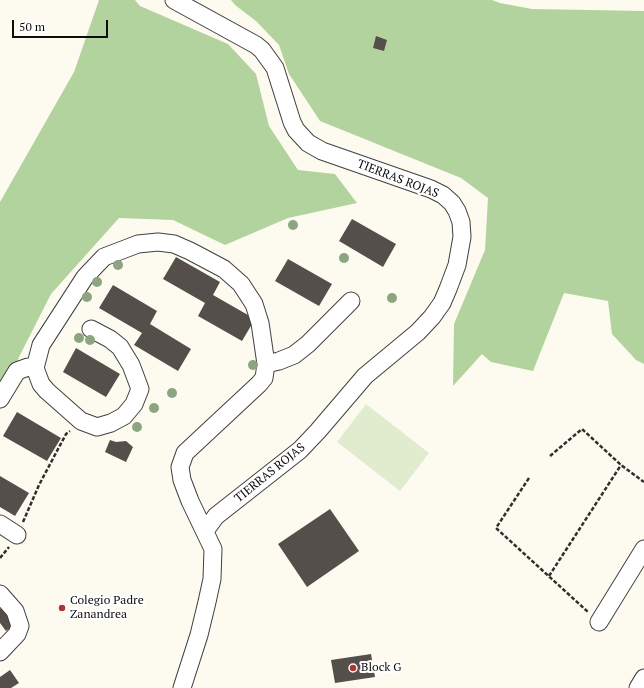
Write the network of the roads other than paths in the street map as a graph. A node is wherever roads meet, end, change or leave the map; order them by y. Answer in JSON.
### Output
{"nodes":[{"id":1,"x":175,"y":1,"type":"edge"},
{"id":2,"x":350,"y":301,"type":"dead end"},
{"id":3,"x":91,"y":329,"type":"dead end"},
{"id":4,"x":266,"y":364,"type":"junction"},
{"id":5,"x":35,"y":368,"type":"junction"},
{"id":6,"x":0,"y":399,"type":"edge"},
{"id":7,"x":0,"y":524,"type":"edge"},
{"id":8,"x":205,"y":531,"type":"junction"},
{"id":9,"x":17,"y":535,"type":"road end"},
{"id":10,"x":644,"y":549,"type":"edge"},
{"id":11,"x":0,"y":594,"type":"edge"},
{"id":12,"x":599,"y":622,"type":"road end"},
{"id":13,"x":0,"y":652,"type":"edge"},
{"id":14,"x":644,"y":678,"type":"edge"},
{"id":15,"x":182,"y":688,"type":"edge"},
{"id":16,"x":638,"y":688,"type":"edge"}],
"edges":[{"from":1,"to":8,"type":"street","name":"TIERRAS ROJAS"},
{"from":2,"to":4,"type":"street"},
{"from":3,"to":5,"type":"street"},
{"from":4,"to":5,"type":"street"},
{"from":4,"to":8,"type":"street"},
{"from":5,"to":6,"type":"street"},
{"from":7,"to":9,"type":"street"},
{"from":8,"to":15,"type":"street"},
{"from":10,"to":12,"type":"street"},
{"from":11,"to":13,"type":"street"},
{"from":14,"to":16,"type":"street"}]}
